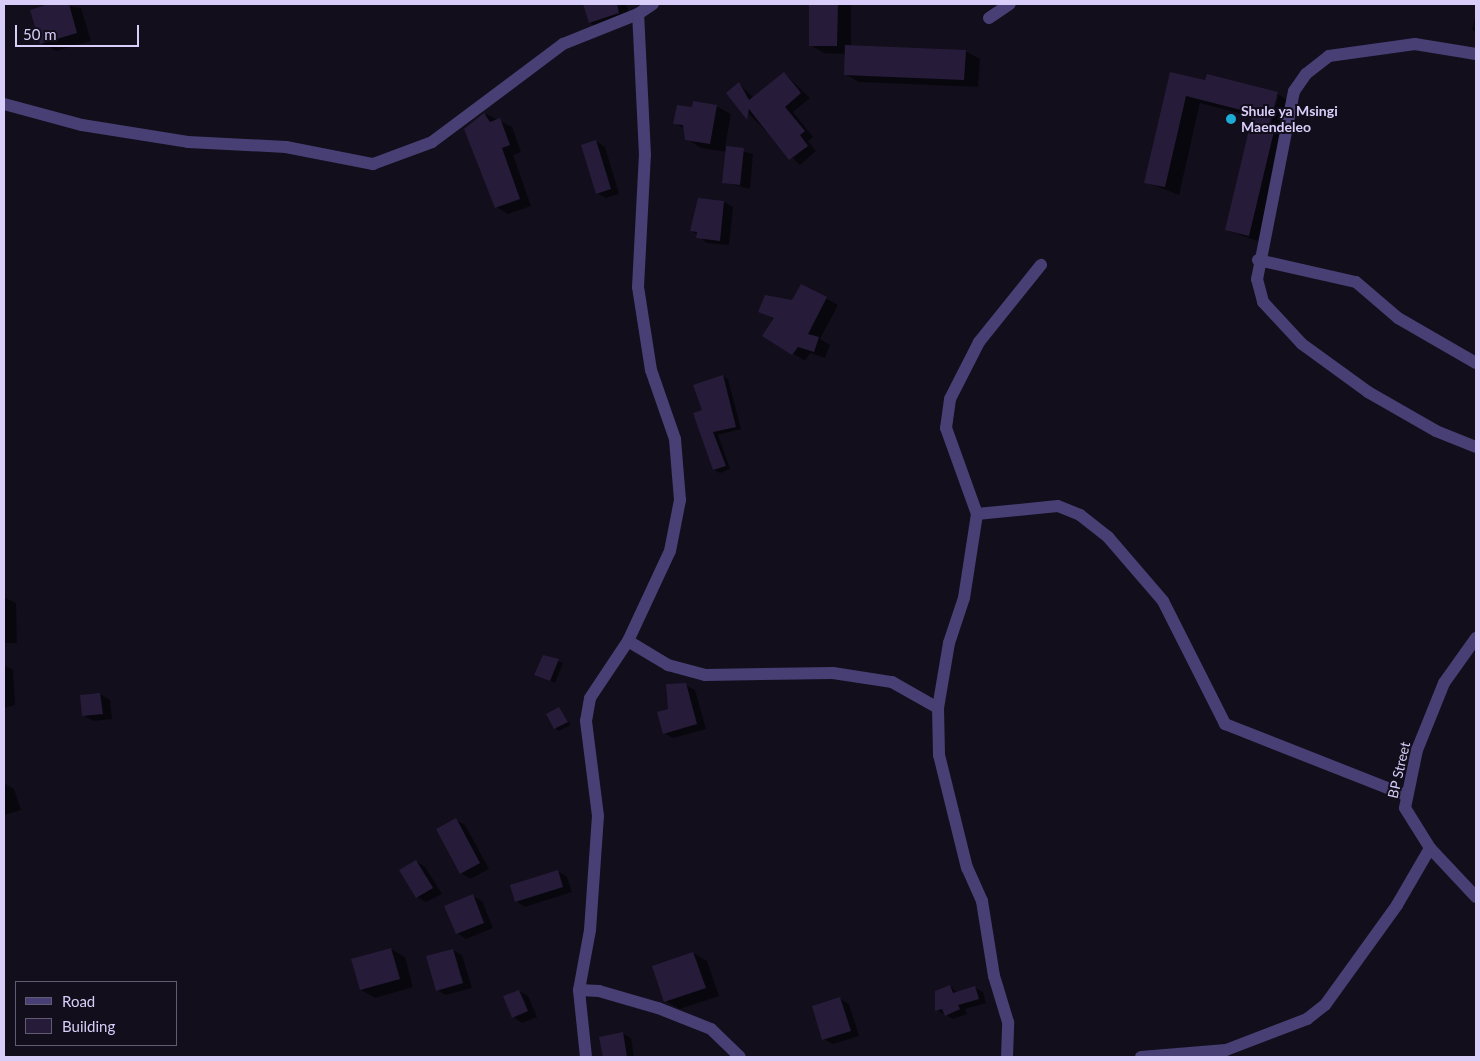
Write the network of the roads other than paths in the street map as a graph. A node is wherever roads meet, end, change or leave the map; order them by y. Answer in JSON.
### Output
{"nodes":[{"id":1,"x":653,"y":4,"type":"edge"},
{"id":2,"x":1010,"y":4,"type":"edge"},
{"id":3,"x":638,"y":14,"type":"junction"},
{"id":4,"x":989,"y":18,"type":"dead end"},
{"id":5,"x":1476,"y":54,"type":"edge"},
{"id":6,"x":4,"y":104,"type":"edge"},
{"id":7,"x":1258,"y":260,"type":"junction"},
{"id":8,"x":1041,"y":265,"type":"dead end"},
{"id":9,"x":1476,"y":363,"type":"edge"},
{"id":10,"x":1476,"y":447,"type":"edge"},
{"id":11,"x":977,"y":514,"type":"junction"},
{"id":12,"x":1476,"y":638,"type":"edge"},
{"id":13,"x":628,"y":641,"type":"junction"},
{"id":14,"x":938,"y":708,"type":"junction"},
{"id":15,"x":1405,"y":795,"type":"junction"},
{"id":16,"x":1430,"y":848,"type":"junction"},
{"id":17,"x":1476,"y":897,"type":"edge"},
{"id":18,"x":579,"y":990,"type":"junction"},
{"id":19,"x":1224,"y":1054,"type":"edge"},
{"id":20,"x":586,"y":1057,"type":"edge"},
{"id":21,"x":740,"y":1057,"type":"edge"},
{"id":22,"x":1007,"y":1057,"type":"edge"},
{"id":23,"x":1141,"y":1057,"type":"edge"}],
"edges":[{"from":1,"to":3,"type":"street"},
{"from":2,"to":4,"type":"street"},
{"from":3,"to":6,"type":"street"},
{"from":3,"to":13,"type":"street"},
{"from":5,"to":7,"type":"street"},
{"from":7,"to":9,"type":"street"},
{"from":7,"to":10,"type":"street"},
{"from":8,"to":11,"type":"street"},
{"from":11,"to":14,"type":"street"},
{"from":11,"to":15,"type":"street"},
{"from":12,"to":15,"type":"street","name":"BP Street"},
{"from":13,"to":14,"type":"street"},
{"from":13,"to":18,"type":"street"},
{"from":14,"to":22,"type":"street"},
{"from":15,"to":16,"type":"street","name":"BP Street"},
{"from":16,"to":17,"type":"street","name":"BP Street"},
{"from":16,"to":19,"type":"street"},
{"from":18,"to":20,"type":"street"},
{"from":18,"to":21,"type":"street"},
{"from":19,"to":23,"type":"street"}]}
